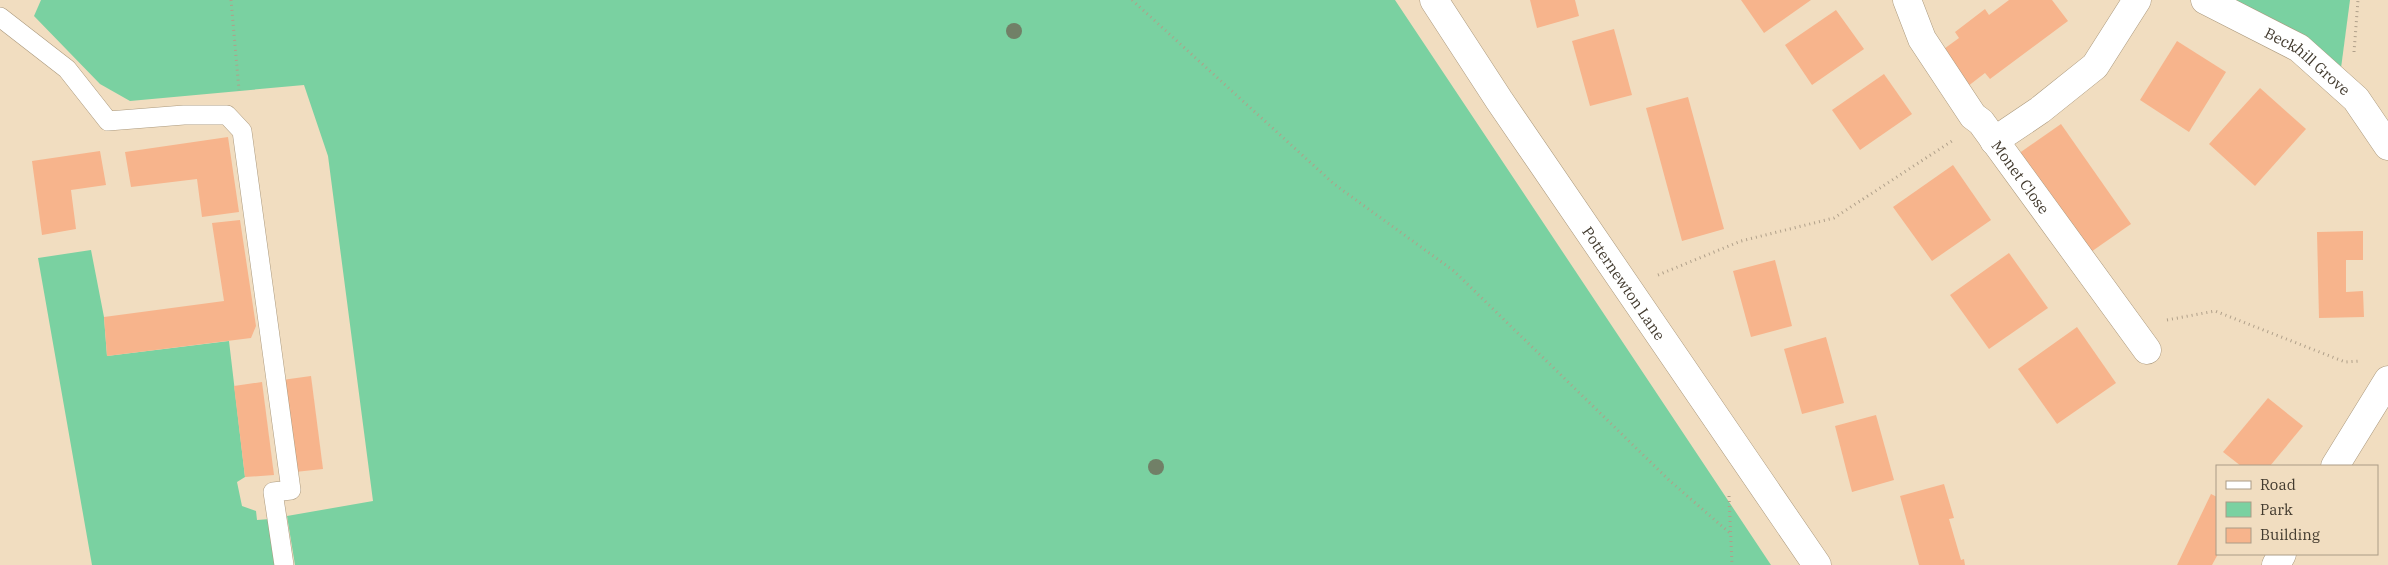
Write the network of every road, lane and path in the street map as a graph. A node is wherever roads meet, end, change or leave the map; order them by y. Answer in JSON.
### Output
{"nodes":[{"id":1,"x":232,"y":0,"type":"edge"},
{"id":2,"x":1132,"y":0,"type":"edge"},
{"id":3,"x":1434,"y":0,"type":"edge"},
{"id":4,"x":1907,"y":0,"type":"edge"},
{"id":5,"x":1912,"y":0,"type":"edge"},
{"id":6,"x":1926,"y":0,"type":"edge"},
{"id":7,"x":2137,"y":0,"type":"edge"},
{"id":8,"x":2205,"y":0,"type":"edge"},
{"id":9,"x":2358,"y":0,"type":"edge"},
{"id":10,"x":0,"y":17,"type":"edge"},
{"id":11,"x":2356,"y":99,"type":"junction"},
{"id":12,"x":242,"y":131,"type":"junction"},
{"id":13,"x":1988,"y":131,"type":"junction"},
{"id":14,"x":2388,"y":146,"type":"edge"},
{"id":15,"x":1627,"y":287,"type":"junction"},
{"id":16,"x":2130,"y":328,"type":"junction"},
{"id":17,"x":2147,"y":350,"type":"dead end"},
{"id":18,"x":2362,"y":361,"type":"dead end"},
{"id":19,"x":2388,"y":380,"type":"edge"},
{"id":20,"x":2336,"y":465,"type":"edge"},
{"id":21,"x":1730,"y":534,"type":"dead end"},
{"id":22,"x":284,"y":565,"type":"edge"},
{"id":23,"x":1817,"y":565,"type":"edge"}],
"edges":[{"from":1,"to":12,"type":"path"},
{"from":2,"to":21,"type":"path"},
{"from":3,"to":15,"type":"street","name":"Potternewton Lane"},
{"from":4,"to":13,"type":"street","name":"Monet Close"},
{"from":5,"to":6,"type":"street"},
{"from":7,"to":13,"type":"street"},
{"from":8,"to":11,"type":"street","name":"Beckhill Grove"},
{"from":9,"to":11,"type":"path"},
{"from":10,"to":12,"type":"lane"},
{"from":11,"to":14,"type":"street","name":"Beckhill Grove"},
{"from":12,"to":22,"type":"lane"},
{"from":13,"to":15,"type":"path"},
{"from":13,"to":16,"type":"street","name":"Monet Close"},
{"from":15,"to":23,"type":"street","name":"Potternewton Lane"},
{"from":16,"to":17,"type":"street","name":"Monet Close"},
{"from":16,"to":18,"type":"path"},
{"from":19,"to":20,"type":"street"}]}
